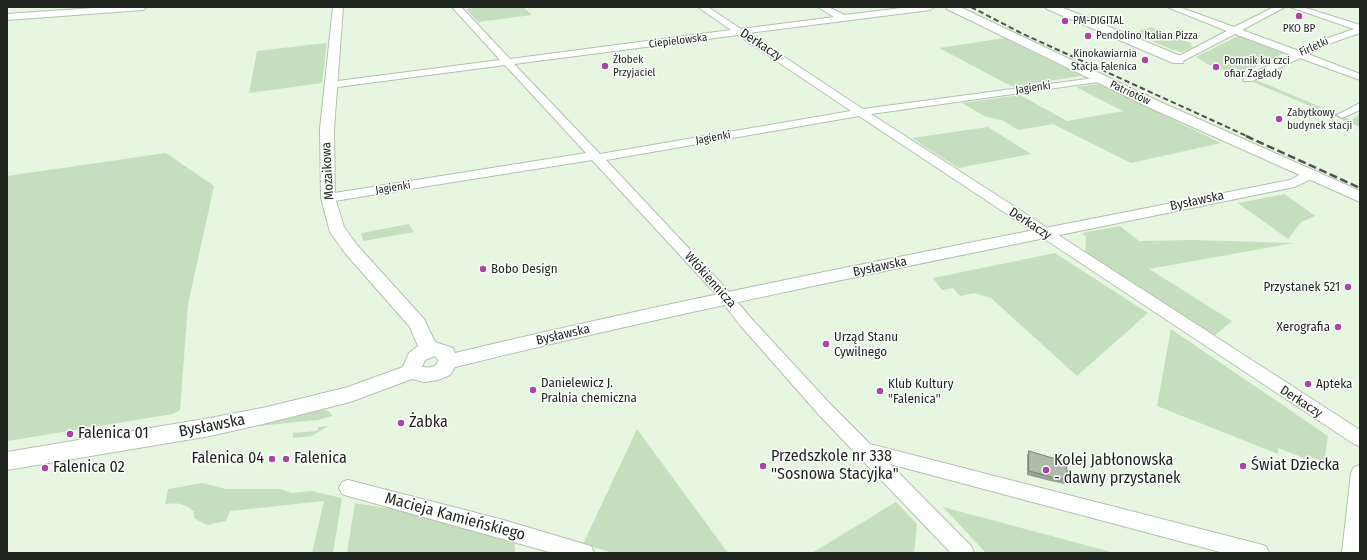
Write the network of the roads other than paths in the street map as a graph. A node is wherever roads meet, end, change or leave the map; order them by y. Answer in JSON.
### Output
{"nodes":[{"id":1,"x":143,"y":7,"type":"edge"},
{"id":2,"x":338,"y":7,"type":"edge"},
{"id":3,"x":456,"y":7,"type":"edge"},
{"id":4,"x":702,"y":7,"type":"edge"},
{"id":5,"x":822,"y":7,"type":"edge"},
{"id":6,"x":930,"y":7,"type":"edge"},
{"id":7,"x":951,"y":7,"type":"edge"},
{"id":8,"x":1051,"y":7,"type":"edge"},
{"id":9,"x":1171,"y":7,"type":"edge"},
{"id":10,"x":1281,"y":7,"type":"edge"},
{"id":11,"x":1294,"y":7,"type":"edge"},
{"id":12,"x":7,"y":18,"type":"edge"},
{"id":13,"x":843,"y":18,"type":"junction"},
{"id":14,"x":1360,"y":29,"type":"edge"},
{"id":15,"x":741,"y":32,"type":"junction"},
{"id":16,"x":1236,"y":32,"type":"junction"},
{"id":17,"x":1298,"y":55,"type":"junction"},
{"id":18,"x":1178,"y":60,"type":"joint"},
{"id":19,"x":507,"y":61,"type":"junction"},
{"id":20,"x":1360,"y":77,"type":"edge"},
{"id":21,"x":1098,"y":79,"type":"junction"},
{"id":22,"x":1248,"y":79,"type":"dead end"},
{"id":23,"x":330,"y":85,"type":"junction"},
{"id":24,"x":1360,"y":106,"type":"edge"},
{"id":25,"x":861,"y":112,"type":"junction"},
{"id":26,"x":1342,"y":115,"type":"dead end"},
{"id":27,"x":598,"y":158,"type":"junction"},
{"id":28,"x":1309,"y":176,"type":"junction"},
{"id":29,"x":1360,"y":197,"type":"edge"},
{"id":30,"x":328,"y":198,"type":"junction"},
{"id":31,"x":1360,"y":209,"type":"edge"},
{"id":32,"x":1045,"y":233,"type":"junction"},
{"id":33,"x":729,"y":300,"type":"junction"},
{"id":34,"x":429,"y":350,"type":"junction"},
{"id":35,"x":448,"y":362,"type":"junction"},
{"id":36,"x":413,"y":371,"type":"junction"},
{"id":37,"x":1360,"y":439,"type":"edge"},
{"id":38,"x":863,"y":450,"type":"junction"},
{"id":39,"x":7,"y":461,"type":"edge"},
{"id":40,"x":1360,"y":473,"type":"edge"},
{"id":41,"x":348,"y":488,"type":"dead end"},
{"id":42,"x":584,"y":553,"type":"edge"},
{"id":43,"x":964,"y":553,"type":"edge"},
{"id":44,"x":1259,"y":553,"type":"edge"},
{"id":45,"x":1352,"y":553,"type":"edge"}],
"edges":[{"from":1,"to":12,"type":"street"},
{"from":2,"to":23,"type":"street","name":"Mozaikowa"},
{"from":3,"to":19,"type":"street","name":"Włókiennicza"},
{"from":4,"to":15,"type":"street","name":"Derkaczy"},
{"from":5,"to":13,"type":"street"},
{"from":6,"to":13,"type":"street","name":"Ciepielowska"},
{"from":7,"to":21,"type":"main road","name":"Patriotów"},
{"from":8,"to":18,"type":"main road"},
{"from":9,"to":16,"type":"street"},
{"from":10,"to":16,"type":"street"},
{"from":11,"to":14,"type":"street"},
{"from":13,"to":15,"type":"street","name":"Ciepielowska"},
{"from":14,"to":17,"type":"street","name":"Firletki"},
{"from":15,"to":19,"type":"street","name":"Ciepielowska"},
{"from":15,"to":25,"type":"street","name":"Derkaczy"},
{"from":16,"to":17,"type":"street"},
{"from":16,"to":18,"type":"street"},
{"from":17,"to":20,"type":"street"},
{"from":17,"to":22,"type":"street","name":"Firletki"},
{"from":19,"to":23,"type":"street","name":"Ciepielowska"},
{"from":19,"to":27,"type":"street","name":"Włókiennicza"},
{"from":21,"to":25,"type":"street","name":"Jagienki"},
{"from":21,"to":28,"type":"main road","name":"Patriotów"},
{"from":23,"to":30,"type":"street","name":"Mozaikowa"},
{"from":24,"to":26,"type":"street"},
{"from":25,"to":27,"type":"street","name":"Jagienki"},
{"from":25,"to":32,"type":"street","name":"Derkaczy"},
{"from":27,"to":30,"type":"street","name":"Jagienki"},
{"from":27,"to":33,"type":"street","name":"Włókiennicza"},
{"from":28,"to":29,"type":"main road","name":"Patriotów"},
{"from":28,"to":31,"type":"main road","name":"Patriotów"},
{"from":28,"to":32,"type":"street","name":"Bysławska"},
{"from":30,"to":34,"type":"street","name":"Mozaikowa"},
{"from":32,"to":33,"type":"street","name":"Bysławska"},
{"from":32,"to":37,"type":"street","name":"Derkaczy"},
{"from":33,"to":35,"type":"street","name":"Bysławska"},
{"from":33,"to":38,"type":"street","name":"Włókiennicza"},
{"from":34,"to":35,"type":"street"},
{"from":34,"to":36,"type":"street"},
{"from":35,"to":36,"type":"street"},
{"from":36,"to":39,"type":"street","name":"Bysławska"},
{"from":38,"to":43,"type":"street","name":"Włókiennicza"},
{"from":38,"to":44,"type":"street"},
{"from":40,"to":45,"type":"street"},
{"from":41,"to":42,"type":"street","name":"Macieja Kamieńskiego"}]}
